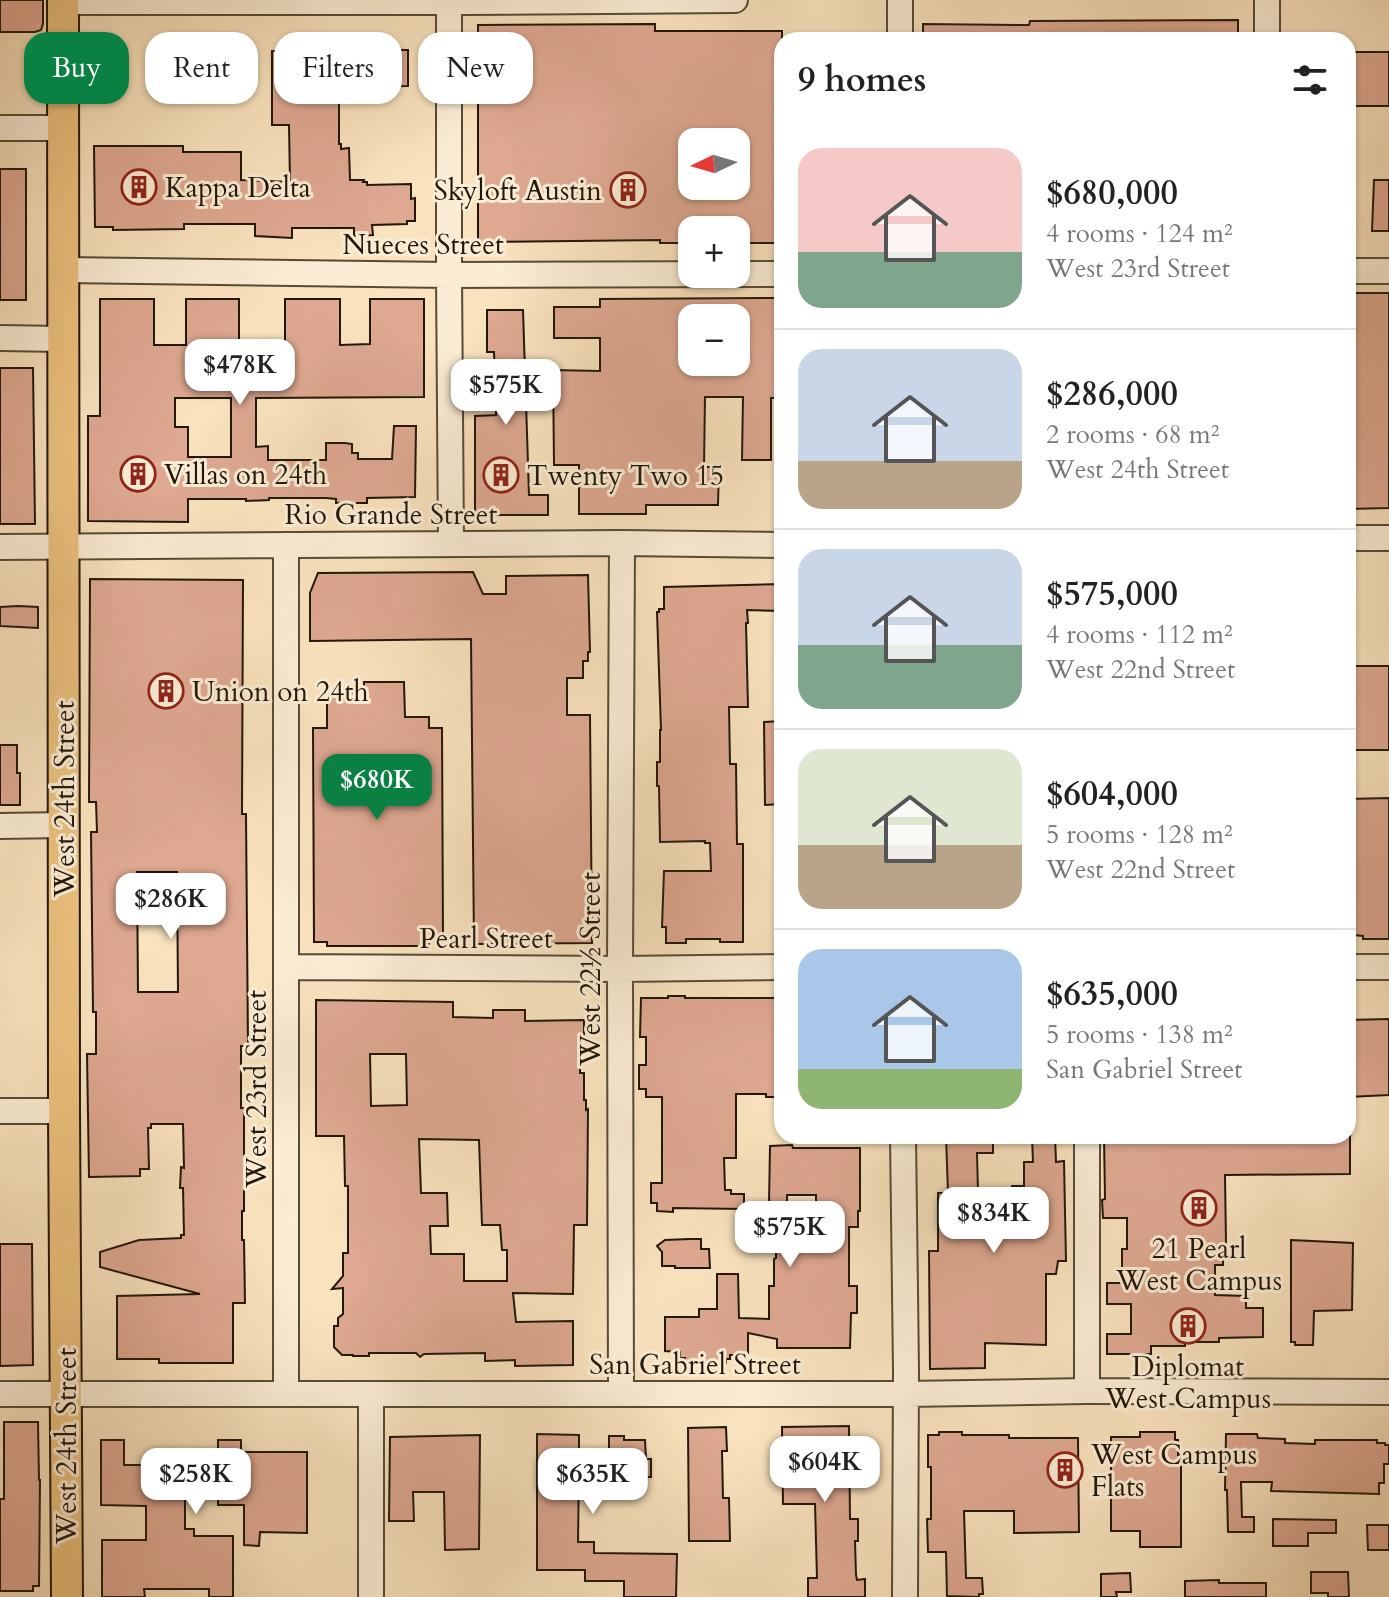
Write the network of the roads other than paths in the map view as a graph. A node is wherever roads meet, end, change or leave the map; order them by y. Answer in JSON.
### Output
{"nodes":[{"id":1,"x":735,"y":0,"type":"edge"},
{"id":2,"x":900,"y":0,"type":"edge"},
{"id":3,"x":1267,"y":0,"type":"edge"},
{"id":4,"x":63,"y":1,"type":"edge"},
{"id":5,"x":449,"y":1,"type":"edge"},
{"id":6,"x":900,"y":32,"type":"edge"},
{"id":7,"x":1267,"y":32,"type":"edge"},
{"id":8,"x":0,"y":128,"type":"edge"},
{"id":9,"x":63,"y":128,"type":"junction"},
{"id":10,"x":63,"y":270,"type":"junction"},
{"id":11,"x":1356,"y":271,"type":"edge"},
{"id":12,"x":1389,"y":271,"type":"edge"},
{"id":13,"x":774,"y":274,"type":"edge"},
{"id":14,"x":449,"y":275,"type":"junction"},
{"id":15,"x":0,"y":338,"type":"edge"},
{"id":16,"x":63,"y":339,"type":"junction"},
{"id":17,"x":1356,"y":538,"type":"edge"},
{"id":18,"x":1389,"y":538,"type":"edge"},
{"id":19,"x":622,"y":543,"type":"junction"},
{"id":20,"x":451,"y":544,"type":"junction"},
{"id":21,"x":286,"y":545,"type":"junction"},
{"id":22,"x":774,"y":545,"type":"edge"},
{"id":23,"x":0,"y":547,"type":"edge"},
{"id":24,"x":64,"y":547,"type":"junction"},
{"id":25,"x":64,"y":825,"type":"junction"},
{"id":26,"x":0,"y":826,"type":"edge"},
{"id":27,"x":286,"y":967,"type":"junction"},
{"id":28,"x":774,"y":967,"type":"edge"},
{"id":29,"x":1356,"y":967,"type":"edge"},
{"id":30,"x":1389,"y":967,"type":"edge"},
{"id":31,"x":620,"y":969,"type":"junction"},
{"id":32,"x":0,"y":1111,"type":"edge"},
{"id":33,"x":64,"y":1111,"type":"junction"},
{"id":34,"x":903,"y":1144,"type":"edge"},
{"id":35,"x":1087,"y":1144,"type":"edge"},
{"id":36,"x":1087,"y":1391,"type":"junction"},
{"id":37,"x":1389,"y":1392,"type":"edge"},
{"id":38,"x":0,"y":1394,"type":"edge"},
{"id":39,"x":66,"y":1394,"type":"junction"},
{"id":40,"x":286,"y":1394,"type":"junction"},
{"id":41,"x":371,"y":1394,"type":"junction"},
{"id":42,"x":621,"y":1394,"type":"junction"},
{"id":43,"x":906,"y":1394,"type":"junction"},
{"id":44,"x":67,"y":1597,"type":"edge"},
{"id":45,"x":371,"y":1597,"type":"edge"},
{"id":46,"x":905,"y":1597,"type":"edge"}],
"edges":[{"from":1,"to":5,"type":"street"},
{"from":2,"to":6,"type":"street"},
{"from":3,"to":7,"type":"street"},
{"from":4,"to":5,"type":"street"},
{"from":4,"to":9,"type":"main road","name":"West 24th Street"},
{"from":5,"to":14,"type":"street"},
{"from":8,"to":9,"type":"street"},
{"from":9,"to":10,"type":"main road","name":"West 24th Street"},
{"from":10,"to":14,"type":"street","name":"Nueces Street"},
{"from":10,"to":16,"type":"main road","name":"West 24th Street"},
{"from":11,"to":12,"type":"street"},
{"from":13,"to":14,"type":"street","name":"Nueces Street"},
{"from":14,"to":20,"type":"street"},
{"from":15,"to":16,"type":"street"},
{"from":16,"to":24,"type":"main road","name":"West 24th Street"},
{"from":17,"to":18,"type":"street"},
{"from":19,"to":20,"type":"street","name":"Rio Grande Street"},
{"from":19,"to":22,"type":"street","name":"Rio Grande Street"},
{"from":19,"to":31,"type":"street","name":"West 22½ Street"},
{"from":20,"to":21,"type":"street","name":"Rio Grande Street"},
{"from":21,"to":24,"type":"street","name":"Rio Grande Street"},
{"from":21,"to":27,"type":"street","name":"West 23rd Street"},
{"from":23,"to":24,"type":"street","name":"Rio Grande Street"},
{"from":24,"to":25,"type":"main road","name":"West 24th Street"},
{"from":25,"to":26,"type":"street"},
{"from":25,"to":33,"type":"main road","name":"West 24th Street"},
{"from":27,"to":31,"type":"street","name":"Pearl Street"},
{"from":27,"to":40,"type":"street","name":"West 23rd Street"},
{"from":28,"to":31,"type":"street","name":"Pearl Street"},
{"from":29,"to":30,"type":"street"},
{"from":31,"to":42,"type":"street","name":"West 22½ Street"},
{"from":32,"to":33,"type":"street"},
{"from":33,"to":39,"type":"main road","name":"West 24th Street"},
{"from":34,"to":43,"type":"street"},
{"from":35,"to":36,"type":"street"},
{"from":36,"to":37,"type":"street","name":"San Gabriel Street"},
{"from":36,"to":43,"type":"street","name":"San Gabriel Street"},
{"from":38,"to":39,"type":"street","name":"San Gabriel Street"},
{"from":39,"to":40,"type":"street","name":"San Gabriel Street"},
{"from":39,"to":44,"type":"main road","name":"West 24th Street"},
{"from":40,"to":41,"type":"street","name":"San Gabriel Street"},
{"from":41,"to":42,"type":"street","name":"San Gabriel Street"},
{"from":41,"to":45,"type":"street"},
{"from":42,"to":43,"type":"street","name":"San Gabriel Street"},
{"from":43,"to":46,"type":"street"}]}
